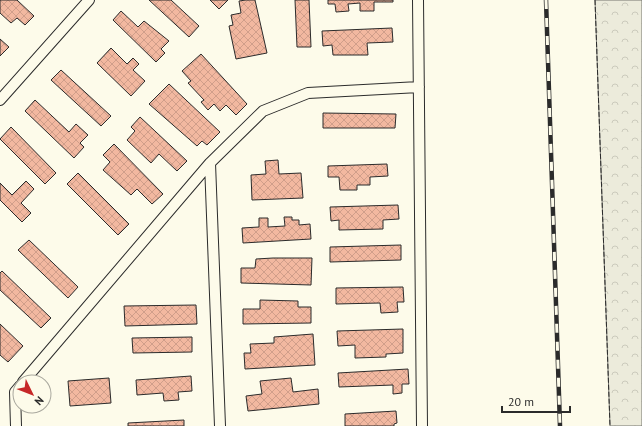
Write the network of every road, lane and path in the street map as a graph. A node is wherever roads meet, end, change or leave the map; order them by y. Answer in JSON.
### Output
{"nodes":[{"id":1,"x":89,"y":0,"type":"edge"},
{"id":2,"x":418,"y":0,"type":"edge"},
{"id":3,"x":419,"y":87,"type":"junction"},
{"id":4,"x":0,"y":100,"type":"edge"},
{"id":5,"x":210,"y":163,"type":"junction"},
{"id":6,"x":30,"y":374,"type":"edge"},
{"id":7,"x":16,"y":414,"type":"edge"},
{"id":8,"x":16,"y":426,"type":"edge"},
{"id":9,"x":220,"y":426,"type":"edge"},
{"id":10,"x":422,"y":426,"type":"edge"}],
"edges":[{"from":1,"to":4,"type":"lane"},
{"from":2,"to":3,"type":"lane"},
{"from":3,"to":5,"type":"lane"},
{"from":3,"to":10,"type":"lane"},
{"from":5,"to":6,"type":"lane"},
{"from":5,"to":9,"type":"lane"},
{"from":7,"to":8,"type":"lane"}]}
